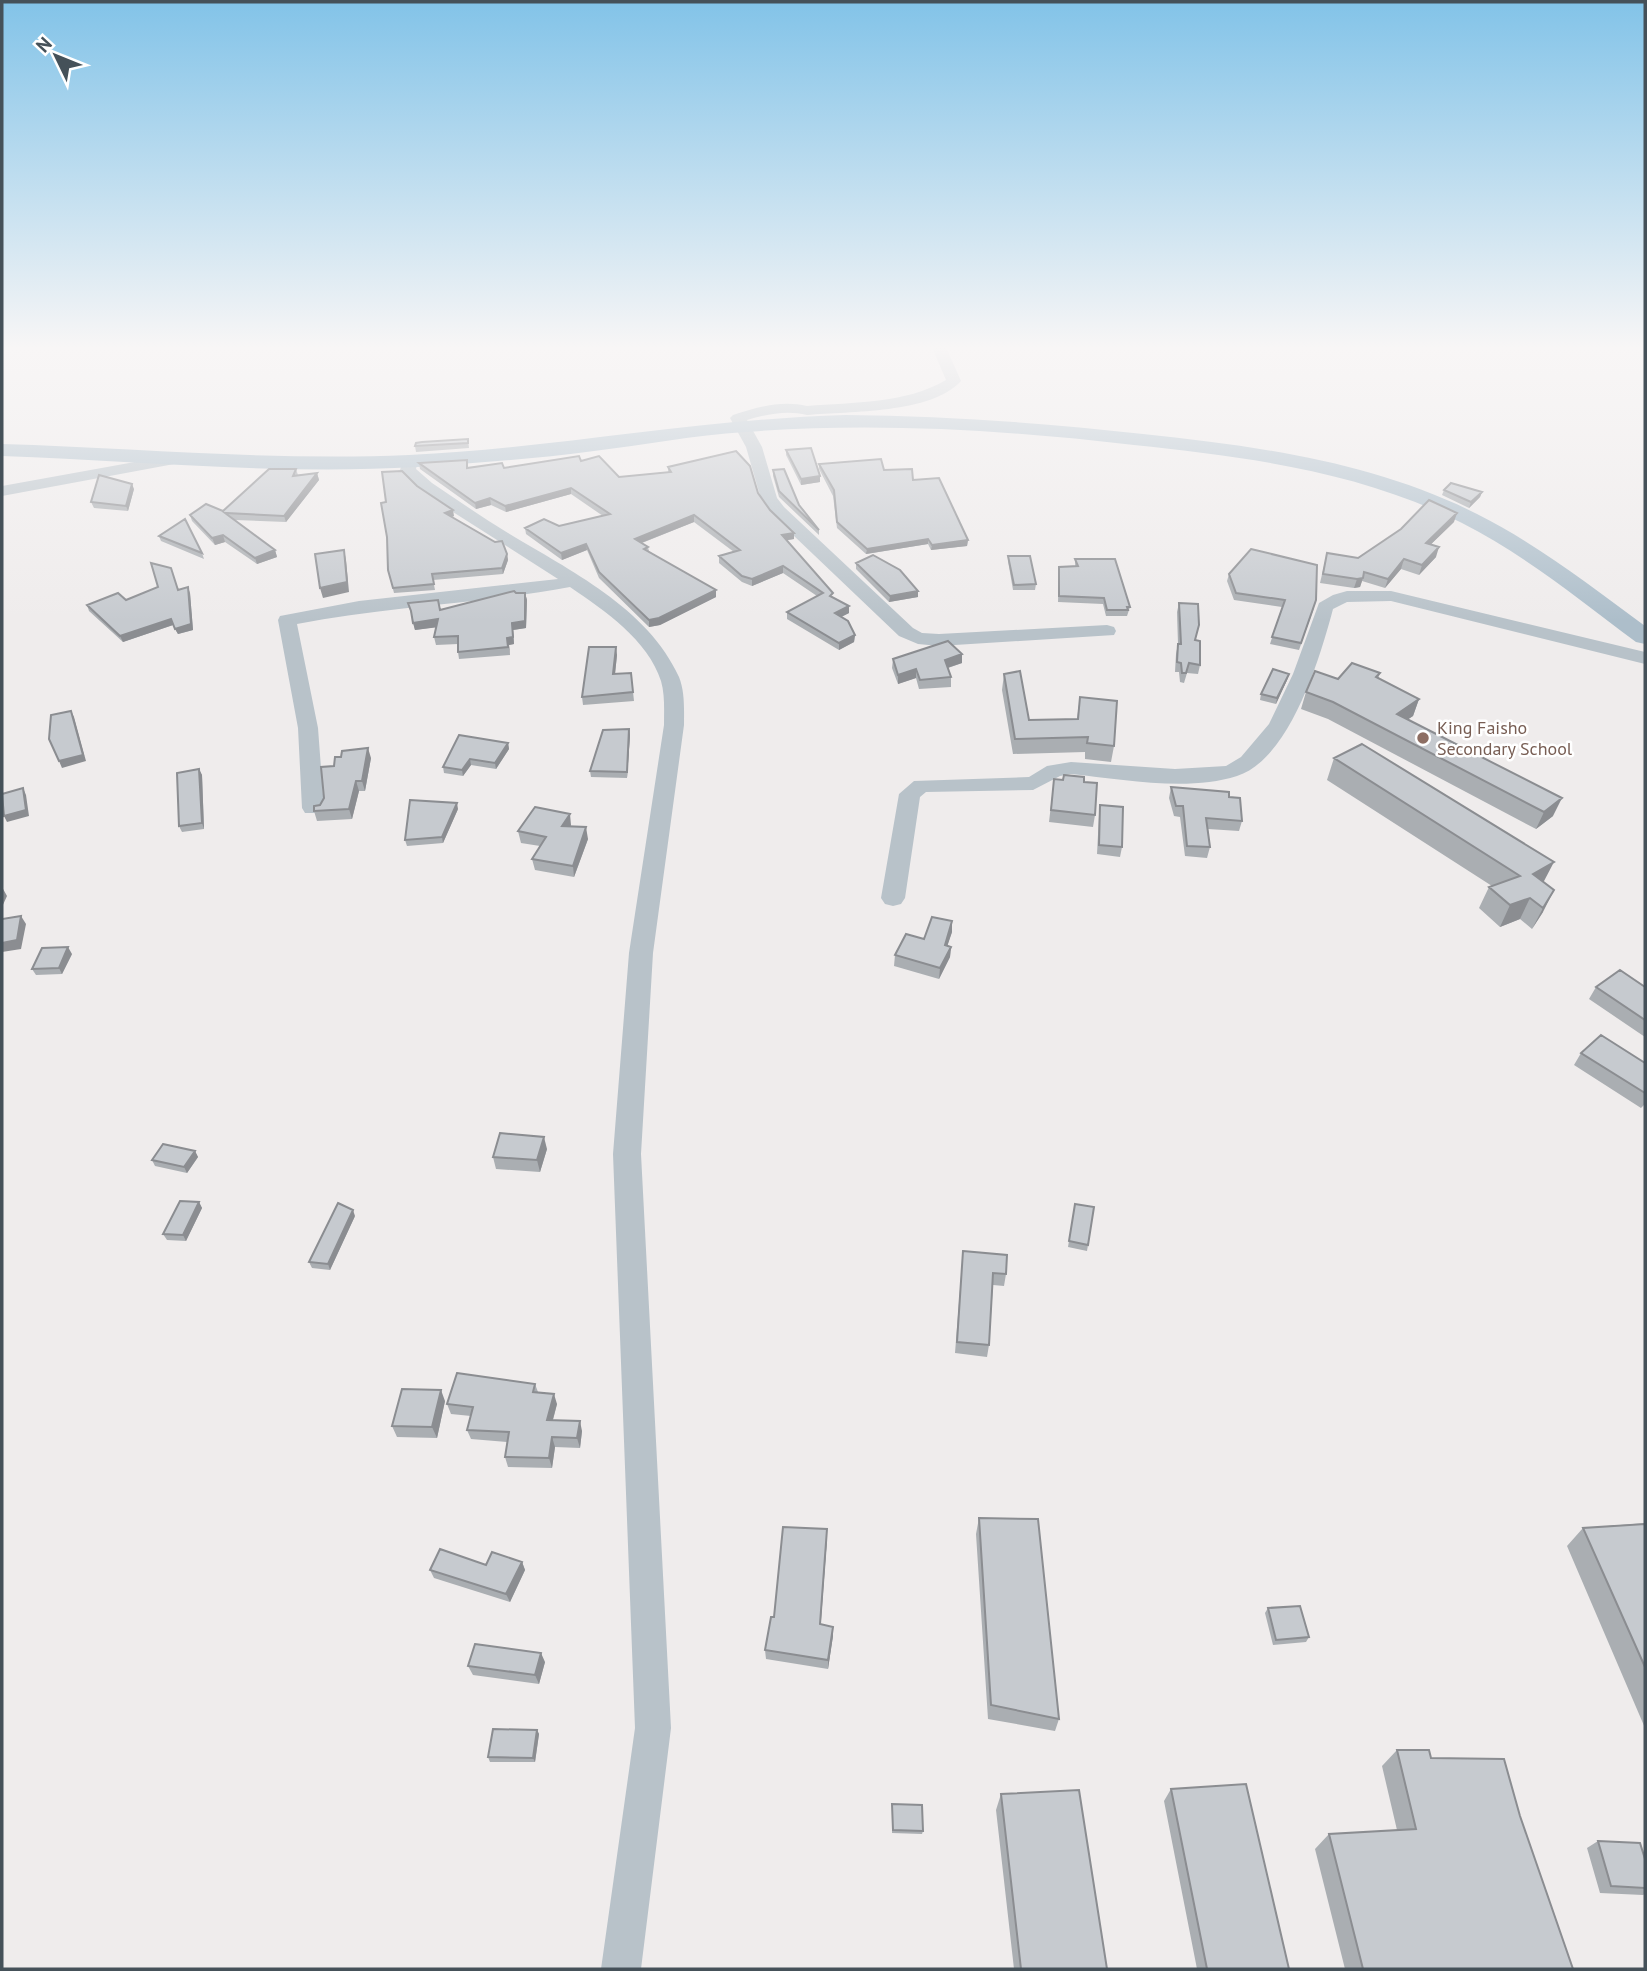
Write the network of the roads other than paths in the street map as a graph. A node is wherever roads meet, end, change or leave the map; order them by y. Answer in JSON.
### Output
{"nodes":[{"id":1,"x":653,"y":437,"type":"edge"},
{"id":2,"x":748,"y":437,"type":"edge"},
{"id":3,"x":1113,"y":437,"type":"edge"},
{"id":4,"x":2,"y":450,"type":"edge"},
{"id":5,"x":179,"y":459,"type":"junction"},
{"id":6,"x":410,"y":461,"type":"junction"},
{"id":7,"x":2,"y":491,"type":"edge"},
{"id":8,"x":574,"y":582,"type":"junction"},
{"id":9,"x":1107,"y":631,"type":"dead end"},
{"id":10,"x":1645,"y":637,"type":"edge"},
{"id":11,"x":1645,"y":658,"type":"edge"},
{"id":12,"x":313,"y":808,"type":"edge"},
{"id":13,"x":893,"y":898,"type":"dead end"},
{"id":14,"x":621,"y":1969,"type":"edge"}],
"edges":[{"from":1,"to":6,"type":"main road"},
{"from":2,"to":9,"type":"street"},
{"from":3,"to":10,"type":"main road"},
{"from":4,"to":5,"type":"main road"},
{"from":5,"to":6,"type":"main road"},
{"from":5,"to":7,"type":"street"},
{"from":6,"to":8,"type":"street"},
{"from":8,"to":12,"type":"street"},
{"from":8,"to":14,"type":"street"},
{"from":11,"to":13,"type":"street"}]}
